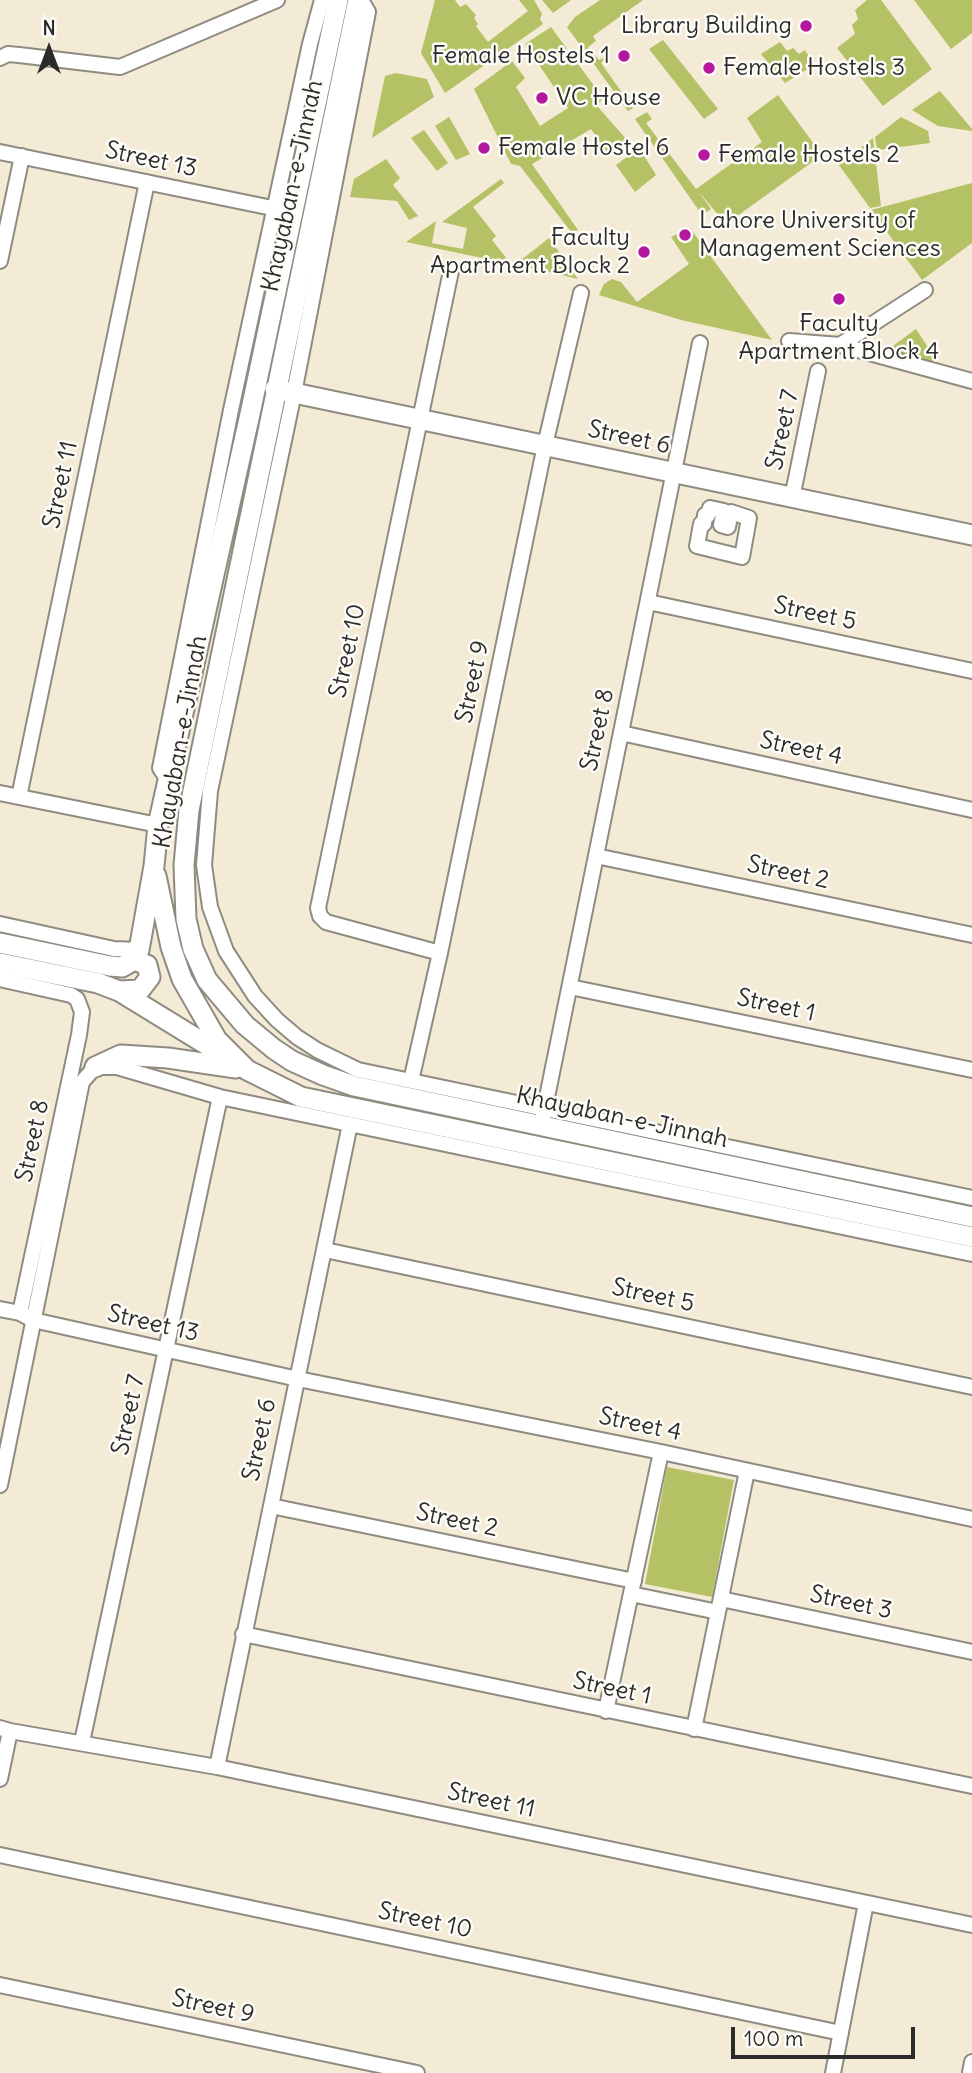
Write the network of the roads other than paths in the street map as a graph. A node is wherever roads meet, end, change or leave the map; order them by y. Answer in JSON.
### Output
{"nodes":[{"id":1,"x":277,"y":0,"type":"edge"},
{"id":2,"x":322,"y":0,"type":"edge"},
{"id":3,"x":345,"y":1,"type":"edge"},
{"id":4,"x":0,"y":58,"type":"edge"},
{"id":5,"x":0,"y":152,"type":"edge"},
{"id":6,"x":22,"y":156,"type":"junction"},
{"id":7,"x":147,"y":182,"type":"junction"},
{"id":8,"x":284,"y":211,"type":"junction"},
{"id":9,"x":0,"y":261,"type":"edge"},
{"id":10,"x":451,"y":271,"type":"dead end"},
{"id":11,"x":925,"y":290,"type":"dead end"},
{"id":12,"x":581,"y":293,"type":"dead end"},
{"id":13,"x":789,"y":341,"type":"dead end"},
{"id":14,"x":699,"y":343,"type":"dead end"},
{"id":15,"x":840,"y":345,"type":"junction"},
{"id":16,"x":818,"y":371,"type":"dead end"},
{"id":17,"x":972,"y":381,"type":"edge"},
{"id":18,"x":285,"y":391,"type":"junction"},
{"id":19,"x":420,"y":419,"type":"junction"},
{"id":20,"x":545,"y":445,"type":"junction"},
{"id":21,"x":674,"y":472,"type":"junction"},
{"id":22,"x":792,"y":498,"type":"junction"},
{"id":23,"x":710,"y":508,"type":"joint"},
{"id":24,"x":972,"y":535,"type":"edge"},
{"id":25,"x":648,"y":602,"type":"junction"},
{"id":26,"x":972,"y":671,"type":"edge"},
{"id":27,"x":621,"y":733,"type":"junction"},
{"id":28,"x":202,"y":789,"type":"junction"},
{"id":29,"x":0,"y":793,"type":"edge"},
{"id":30,"x":19,"y":797,"type":"junction"},
{"id":31,"x":972,"y":810,"type":"edge"},
{"id":32,"x":158,"y":825,"type":"junction"},
{"id":33,"x":596,"y":856,"type":"junction"},
{"id":34,"x":154,"y":866,"type":"junction"},
{"id":35,"x":0,"y":924,"type":"edge"},
{"id":36,"x":972,"y":935,"type":"edge"},
{"id":37,"x":0,"y":943,"type":"edge"},
{"id":38,"x":440,"y":953,"type":"junction"},
{"id":39,"x":137,"y":955,"type":"junction"},
{"id":40,"x":0,"y":962,"type":"edge"},
{"id":41,"x":0,"y":979,"type":"edge"},
{"id":42,"x":570,"y":987,"type":"junction"},
{"id":43,"x":120,"y":991,"type":"junction"},
{"id":44,"x":95,"y":1067,"type":"junction"},
{"id":45,"x":247,"y":1070,"type":"junction"},
{"id":46,"x":972,"y":1070,"type":"edge"},
{"id":47,"x":356,"y":1078,"type":"junction"},
{"id":48,"x":411,"y":1081,"type":"junction"},
{"id":49,"x":220,"y":1097,"type":"junction"},
{"id":50,"x":543,"y":1117,"type":"junction"},
{"id":51,"x":351,"y":1124,"type":"junction"},
{"id":52,"x":972,"y":1198,"type":"edge"},
{"id":53,"x":972,"y":1216,"type":"edge"},
{"id":54,"x":972,"y":1237,"type":"edge"},
{"id":55,"x":325,"y":1251,"type":"junction"},
{"id":56,"x":972,"y":1254,"type":"edge"},
{"id":57,"x":0,"y":1309,"type":"edge"},
{"id":58,"x":20,"y":1313,"type":"junction"},
{"id":59,"x":33,"y":1321,"type":"junction"},
{"id":60,"x":166,"y":1350,"type":"junction"},
{"id":61,"x":298,"y":1379,"type":"junction"},
{"id":62,"x":972,"y":1387,"type":"edge"},
{"id":63,"x":4,"y":1444,"type":"edge"},
{"id":64,"x":661,"y":1452,"type":"junction"},
{"id":65,"x":747,"y":1471,"type":"junction"},
{"id":66,"x":0,"y":1485,"type":"edge"},
{"id":67,"x":271,"y":1506,"type":"junction"},
{"id":68,"x":972,"y":1519,"type":"edge"},
{"id":69,"x":632,"y":1588,"type":"junction"},
{"id":70,"x":720,"y":1605,"type":"junction"},
{"id":71,"x":243,"y":1634,"type":"junction"},
{"id":72,"x":972,"y":1652,"type":"edge"},
{"id":73,"x":606,"y":1711,"type":"junction"},
{"id":74,"x":5,"y":1729,"type":"edge"},
{"id":75,"x":694,"y":1729,"type":"junction"},
{"id":76,"x":82,"y":1742,"type":"junction"},
{"id":77,"x":217,"y":1767,"type":"junction"},
{"id":78,"x":0,"y":1779,"type":"edge"},
{"id":79,"x":972,"y":1786,"type":"edge"},
{"id":80,"x":0,"y":1855,"type":"edge"},
{"id":81,"x":866,"y":1903,"type":"junction"},
{"id":82,"x":972,"y":1925,"type":"edge"},
{"id":83,"x":0,"y":1985,"type":"edge"},
{"id":84,"x":841,"y":2033,"type":"junction"},
{"id":85,"x":972,"y":2062,"type":"edge"},
{"id":86,"x":417,"y":2073,"type":"edge"},
{"id":87,"x":833,"y":2073,"type":"edge"},
{"id":88,"x":970,"y":2073,"type":"edge"}],
"edges":[{"from":1,"to":4,"type":"street"},
{"from":2,"to":8,"type":"street"},
{"from":3,"to":8,"type":"main road","name":"Khayaban-e-Jinnah"},
{"from":3,"to":18,"type":"main road","name":"Khayaban-e-Jinnah"},
{"from":5,"to":6,"type":"street","name":"Street 13"},
{"from":6,"to":7,"type":"street","name":"Street 13"},
{"from":6,"to":9,"type":"street"},
{"from":7,"to":8,"type":"street","name":"Street 13"},
{"from":7,"to":30,"type":"street","name":"Street 11"},
{"from":8,"to":32,"type":"main road","name":"Khayaban-e-Jinnah"},
{"from":10,"to":19,"type":"street","name":"Street 10"},
{"from":11,"to":15,"type":"street"},
{"from":12,"to":20,"type":"street","name":"Street 9"},
{"from":13,"to":15,"type":"street"},
{"from":14,"to":21,"type":"street","name":"Street 8"},
{"from":15,"to":17,"type":"street"},
{"from":16,"to":22,"type":"street","name":"Street 7"},
{"from":18,"to":19,"type":"main road","name":"Street 6"},
{"from":18,"to":28,"type":"main road","name":"Khayaban-e-Jinnah"},
{"from":19,"to":20,"type":"main road","name":"Street 6"},
{"from":19,"to":38,"type":"street","name":"Street 10"},
{"from":20,"to":21,"type":"main road","name":"Street 6"},
{"from":20,"to":38,"type":"street","name":"Street 9"},
{"from":21,"to":22,"type":"main road","name":"Street 6"},
{"from":21,"to":25,"type":"street","name":"Street 8"},
{"from":22,"to":24,"type":"main road","name":"Street 6"},
{"from":23,"to":23,"type":"street"},
{"from":25,"to":26,"type":"street","name":"Street 5"},
{"from":25,"to":27,"type":"street","name":"Street 8"},
{"from":27,"to":31,"type":"street","name":"Street 4"},
{"from":27,"to":33,"type":"street","name":"Street 8"},
{"from":28,"to":47,"type":"street"},
{"from":28,"to":47,"type":"main road","name":"Khayaban-e-Jinnah"},
{"from":29,"to":30,"type":"street"},
{"from":30,"to":32,"type":"street"},
{"from":32,"to":34,"type":"main road","name":"Khayaban-e-Jinnah"},
{"from":33,"to":36,"type":"street","name":"Street 2"},
{"from":33,"to":42,"type":"street","name":"Street 8"},
{"from":34,"to":39,"type":"main road","name":"Khayaban-e-Jinnah"},
{"from":34,"to":45,"type":"main road","name":"Khayaban-e-Jinnah"},
{"from":35,"to":39,"type":"street"},
{"from":37,"to":39,"type":"main road"},
{"from":38,"to":48,"type":"street","name":"Street 9"},
{"from":39,"to":43,"type":"main road"},
{"from":40,"to":43,"type":"main road"},
{"from":41,"to":58,"type":"street","name":"Street 8"},
{"from":42,"to":46,"type":"street","name":"Street 1"},
{"from":42,"to":50,"type":"street","name":"Street 8"},
{"from":43,"to":45,"type":"main road"},
{"from":44,"to":45,"type":"main road"},
{"from":44,"to":49,"type":"street"},
{"from":44,"to":59,"type":"street"},
{"from":45,"to":54,"type":"main road","name":"Khayaban-e-Jinnah"},
{"from":47,"to":48,"type":"street"},
{"from":47,"to":50,"type":"main road","name":"Khayaban-e-Jinnah"},
{"from":48,"to":50,"type":"street"},
{"from":49,"to":51,"type":"street"},
{"from":49,"to":60,"type":"street","name":"Street 7"},
{"from":50,"to":52,"type":"street"},
{"from":50,"to":53,"type":"main road","name":"Khayaban-e-Jinnah"},
{"from":51,"to":55,"type":"street","name":"Street 6"},
{"from":51,"to":56,"type":"street"},
{"from":55,"to":61,"type":"street","name":"Street 6"},
{"from":55,"to":62,"type":"street","name":"Street 5"},
{"from":57,"to":58,"type":"street","name":"Street 13"},
{"from":58,"to":59,"type":"street","name":"Street 13"},
{"from":59,"to":60,"type":"street","name":"Street 13"},
{"from":59,"to":63,"type":"street"},
{"from":60,"to":61,"type":"street","name":"Street 13"},
{"from":60,"to":76,"type":"street","name":"Street 7"},
{"from":61,"to":64,"type":"street","name":"Street 4"},
{"from":61,"to":67,"type":"street","name":"Street 6"},
{"from":63,"to":66,"type":"street"},
{"from":64,"to":65,"type":"street","name":"Street 4"},
{"from":64,"to":69,"type":"street"},
{"from":65,"to":68,"type":"street","name":"Street 4"},
{"from":65,"to":70,"type":"street"},
{"from":67,"to":69,"type":"street","name":"Street 2"},
{"from":67,"to":71,"type":"street","name":"Street 6"},
{"from":69,"to":70,"type":"street","name":"Street 2"},
{"from":69,"to":73,"type":"street"},
{"from":70,"to":72,"type":"street","name":"Street 3"},
{"from":70,"to":75,"type":"street"},
{"from":71,"to":73,"type":"street","name":"Street 1"},
{"from":71,"to":77,"type":"street","name":"Street 6"},
{"from":73,"to":75,"type":"street","name":"Street 1"},
{"from":74,"to":76,"type":"street","name":"Street 11"},
{"from":74,"to":78,"type":"street"},
{"from":75,"to":79,"type":"street","name":"Street 1"},
{"from":76,"to":77,"type":"street","name":"Street 11"},
{"from":77,"to":81,"type":"street","name":"Street 11"},
{"from":80,"to":84,"type":"street","name":"Street 10"},
{"from":81,"to":82,"type":"street","name":"Street 11"},
{"from":81,"to":84,"type":"street"},
{"from":83,"to":86,"type":"street","name":"Street 9"},
{"from":84,"to":87,"type":"street"},
{"from":85,"to":88,"type":"street"}]}
